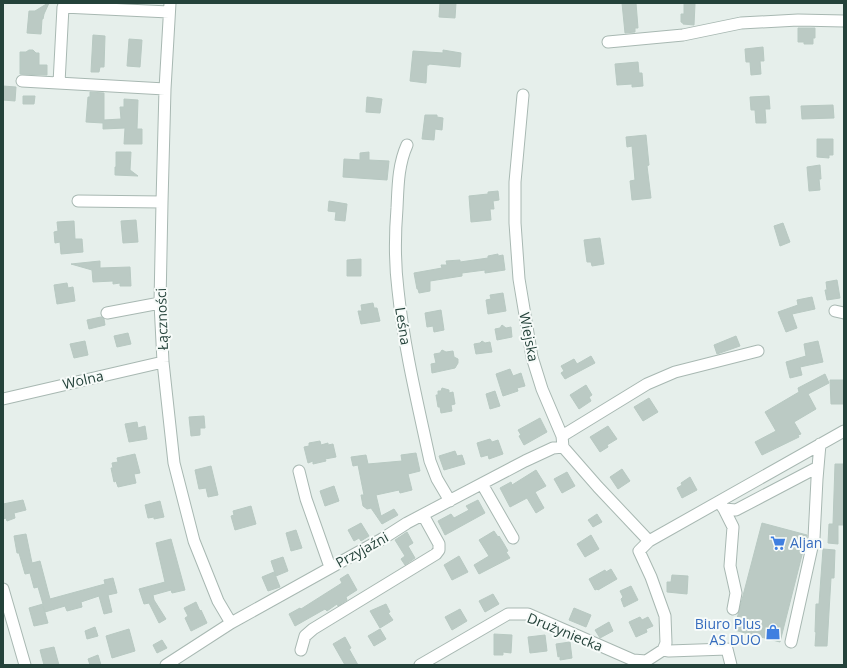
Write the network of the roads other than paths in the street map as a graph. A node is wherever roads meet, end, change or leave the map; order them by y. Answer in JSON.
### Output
{"nodes":[{"id":1,"x":169,"y":8,"type":"edge"},
{"id":2,"x":844,"y":21,"type":"edge"},
{"id":3,"x":608,"y":42,"type":"dead end"},
{"id":4,"x":22,"y":82,"type":"dead end"},
{"id":5,"x":59,"y":83,"type":"junction"},
{"id":6,"x":165,"y":89,"type":"junction"},
{"id":7,"x":523,"y":95,"type":"dead end"},
{"id":8,"x":407,"y":145,"type":"dead end"},
{"id":9,"x":78,"y":201,"type":"dead end"},
{"id":10,"x":162,"y":202,"type":"junction"},
{"id":11,"x":160,"y":303,"type":"junction"},
{"id":12,"x":108,"y":313,"type":"dead end"},
{"id":13,"x":758,"y":351,"type":"dead end"},
{"id":14,"x":163,"y":362,"type":"junction"},
{"id":15,"x":3,"y":398,"type":"edge"},
{"id":16,"x":844,"y":431,"type":"edge"},
{"id":17,"x":563,"y":441,"type":"junction"},
{"id":18,"x":820,"y":444,"type":"junction"},
{"id":19,"x":818,"y":467,"type":"junction"},
{"id":20,"x":299,"y":471,"type":"dead end"},
{"id":21,"x":482,"y":484,"type":"junction"},
{"id":22,"x":450,"y":501,"type":"junction"},
{"id":23,"x":722,"y":505,"type":"junction"},
{"id":24,"x":423,"y":515,"type":"junction"},
{"id":25,"x":513,"y":538,"type":"dead end"},
{"id":26,"x":649,"y":541,"type":"junction"},
{"id":27,"x":330,"y":567,"type":"junction"},
{"id":28,"x":3,"y":589,"type":"edge"},
{"id":29,"x":734,"y":609,"type":"dead end"},
{"id":30,"x":231,"y":623,"type":"junction"},
{"id":31,"x":791,"y":642,"type":"dead end"},
{"id":32,"x":301,"y":650,"type":"dead end"},
{"id":33,"x":663,"y":650,"type":"junction"},
{"id":34,"x":25,"y":665,"type":"edge"},
{"id":35,"x":166,"y":665,"type":"edge"},
{"id":36,"x":420,"y":665,"type":"edge"},
{"id":37,"x":731,"y":665,"type":"edge"}],
"edges":[{"from":1,"to":5,"type":"street"},
{"from":1,"to":6,"type":"street","name":"Łączności"},
{"from":2,"to":3,"type":"street"},
{"from":4,"to":5,"type":"street"},
{"from":5,"to":6,"type":"street"},
{"from":6,"to":10,"type":"street","name":"Łączności"},
{"from":7,"to":17,"type":"street","name":"Wiejska"},
{"from":8,"to":22,"type":"street","name":"Leśna"},
{"from":9,"to":10,"type":"street"},
{"from":10,"to":11,"type":"street","name":"Łączności"},
{"from":11,"to":12,"type":"street"},
{"from":11,"to":14,"type":"street","name":"Łączności"},
{"from":13,"to":17,"type":"street","name":"Przyjaźni"},
{"from":14,"to":15,"type":"street","name":"Wolna"},
{"from":14,"to":30,"type":"street","name":"Łączności"},
{"from":16,"to":18,"type":"street"},
{"from":17,"to":21,"type":"street","name":"Przyjaźni"},
{"from":17,"to":26,"type":"street","name":"Wiejska"},
{"from":18,"to":19,"type":"street"},
{"from":18,"to":23,"type":"street"},
{"from":19,"to":23,"type":"street"},
{"from":19,"to":31,"type":"street"},
{"from":20,"to":27,"type":"street"},
{"from":21,"to":22,"type":"street","name":"Przyjaźni"},
{"from":21,"to":25,"type":"street"},
{"from":22,"to":24,"type":"street","name":"Przyjaźni"},
{"from":23,"to":26,"type":"street"},
{"from":23,"to":29,"type":"street"},
{"from":24,"to":27,"type":"street","name":"Przyjaźni"},
{"from":24,"to":32,"type":"street"},
{"from":26,"to":33,"type":"street"},
{"from":27,"to":30,"type":"street","name":"Przyjaźni"},
{"from":28,"to":34,"type":"street"},
{"from":30,"to":35,"type":"street","name":"Przyjaźni"},
{"from":33,"to":36,"type":"street","name":"Drużyniecka"},
{"from":33,"to":37,"type":"street"}]}
